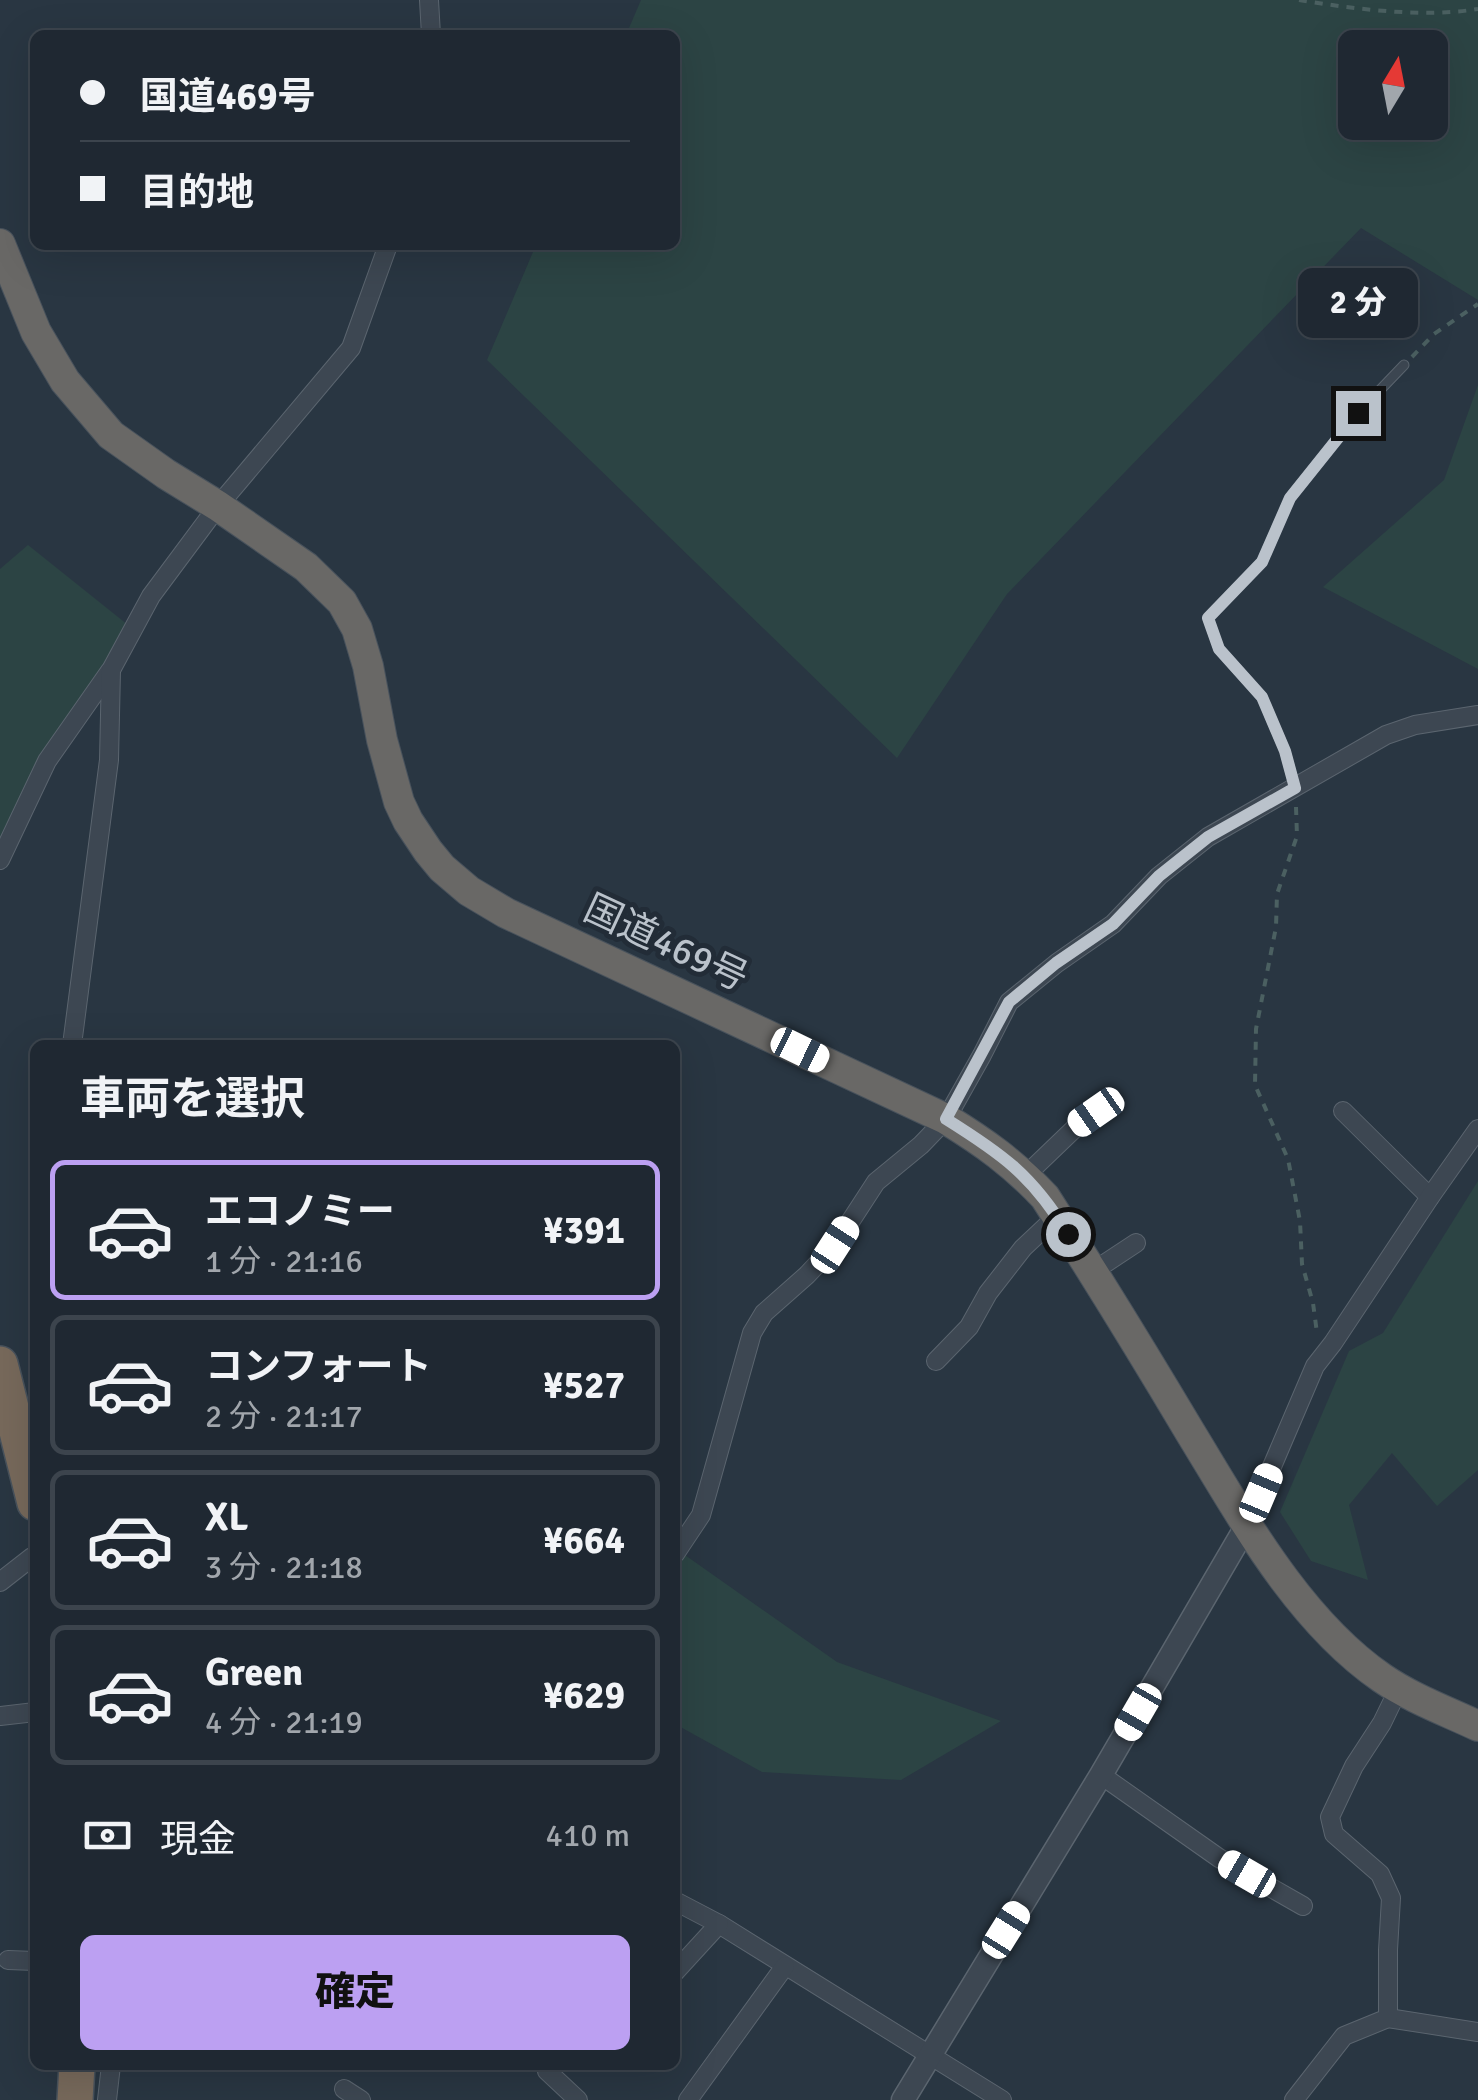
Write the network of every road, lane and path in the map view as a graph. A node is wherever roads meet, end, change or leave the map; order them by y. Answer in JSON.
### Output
{"nodes":[{"id":1,"x":429,"y":0,"type":"edge"},
{"id":2,"x":1299,"y":0,"type":"edge"},
{"id":3,"x":1478,"y":9,"type":"edge"},
{"id":4,"x":431,"y":30,"type":"edge"},
{"id":5,"x":0,"y":244,"type":"edge"},
{"id":6,"x":386,"y":250,"type":"edge"},
{"id":7,"x":1478,"y":304,"type":"edge"},
{"id":8,"x":1404,"y":364,"type":"joint"},
{"id":9,"x":218,"y":506,"type":"junction"},
{"id":10,"x":111,"y":670,"type":"junction"},
{"id":11,"x":1478,"y":716,"type":"edge"},
{"id":12,"x":1295,"y":788,"type":"junction"},
{"id":13,"x":0,"y":860,"type":"edge"},
{"id":14,"x":73,"y":1040,"type":"edge"},
{"id":15,"x":1343,"y":1111,"type":"dead end"},
{"id":16,"x":1096,"y":1112,"type":"dead end"},
{"id":17,"x":946,"y":1119,"type":"junction"},
{"id":18,"x":1478,"y":1130,"type":"edge"},
{"id":19,"x":1025,"y":1176,"type":"junction"},
{"id":20,"x":1430,"y":1196,"type":"junction"},
{"id":21,"x":1057,"y":1216,"type":"junction"},
{"id":22,"x":1136,"y":1243,"type":"dead end"},
{"id":23,"x":1092,"y":1272,"type":"junction"},
{"id":24,"x":936,"y":1360,"type":"dead end"},
{"id":25,"x":0,"y":1364,"type":"edge"},
{"id":26,"x":1315,"y":1366,"type":"junction"},
{"id":27,"x":0,"y":1414,"type":"edge"},
{"id":28,"x":30,"y":1485,"type":"edge"},
{"id":29,"x":30,"y":1492,"type":"edge"},
{"id":30,"x":1247,"y":1525,"type":"junction"},
{"id":31,"x":680,"y":1547,"type":"edge"},
{"id":32,"x":30,"y":1558,"type":"edge"},
{"id":33,"x":0,"y":1582,"type":"edge"},
{"id":34,"x":1399,"y":1688,"type":"junction"},
{"id":35,"x":30,"y":1713,"type":"edge"},
{"id":36,"x":0,"y":1716,"type":"edge"},
{"id":37,"x":1478,"y":1726,"type":"edge"},
{"id":38,"x":1101,"y":1774,"type":"junction"},
{"id":39,"x":680,"y":1903,"type":"edge"},
{"id":40,"x":1304,"y":1906,"type":"dead end"},
{"id":41,"x":719,"y":1924,"type":"junction"},
{"id":42,"x":8,"y":1960,"type":"dead end"},
{"id":43,"x":30,"y":1961,"type":"edge"},
{"id":44,"x":785,"y":1966,"type":"junction"},
{"id":45,"x":680,"y":1967,"type":"edge"},
{"id":46,"x":1388,"y":2018,"type":"junction"},
{"id":47,"x":1478,"y":2032,"type":"edge"},
{"id":48,"x":930,"y":2055,"type":"junction"},
{"id":49,"x":77,"y":2070,"type":"edge"},
{"id":50,"x":110,"y":2070,"type":"edge"},
{"id":51,"x":546,"y":2070,"type":"edge"},
{"id":52,"x":344,"y":2089,"type":"dead end"},
{"id":53,"x":75,"y":2100,"type":"edge"},
{"id":54,"x":107,"y":2100,"type":"edge"},
{"id":55,"x":361,"y":2100,"type":"edge"},
{"id":56,"x":578,"y":2100,"type":"edge"},
{"id":57,"x":688,"y":2100,"type":"edge"},
{"id":58,"x":903,"y":2100,"type":"edge"},
{"id":59,"x":1002,"y":2100,"type":"edge"},
{"id":60,"x":1294,"y":2100,"type":"edge"}],
"edges":[{"from":1,"to":4,"type":"street"},
{"from":2,"to":3,"type":"path"},
{"from":5,"to":9,"type":"highway","name":"国道469号"},
{"from":6,"to":9,"type":"street"},
{"from":7,"to":8,"type":"path"},
{"from":8,"to":12,"type":"lane"},
{"from":9,"to":10,"type":"street"},
{"from":9,"to":17,"type":"highway","name":"国道469号"},
{"from":10,"to":13,"type":"street"},
{"from":10,"to":14,"type":"street"},
{"from":11,"to":12,"type":"street"},
{"from":12,"to":17,"type":"street"},
{"from":12,"to":26,"type":"path"},
{"from":15,"to":20,"type":"street"},
{"from":16,"to":19,"type":"street"},
{"from":17,"to":19,"type":"highway","name":"国道469号"},
{"from":17,"to":31,"type":"street"},
{"from":18,"to":20,"type":"street"},
{"from":19,"to":21,"type":"highway","name":"国道469号"},
{"from":20,"to":26,"type":"street"},
{"from":21,"to":23,"type":"highway","name":"国道469号"},
{"from":21,"to":24,"type":"street"},
{"from":22,"to":23,"type":"street"},
{"from":23,"to":30,"type":"highway","name":"国道469号"},
{"from":25,"to":28,"type":"highway"},
{"from":26,"to":30,"type":"street"},
{"from":27,"to":29,"type":"highway"},
{"from":30,"to":34,"type":"highway","name":"国道469号"},
{"from":30,"to":38,"type":"street"},
{"from":32,"to":33,"type":"street"},
{"from":34,"to":37,"type":"highway","name":"国道469号"},
{"from":34,"to":46,"type":"street"},
{"from":35,"to":36,"type":"street"},
{"from":38,"to":40,"type":"street"},
{"from":38,"to":48,"type":"street"},
{"from":39,"to":41,"type":"street"},
{"from":41,"to":44,"type":"street"},
{"from":41,"to":45,"type":"street"},
{"from":42,"to":43,"type":"street"},
{"from":44,"to":48,"type":"street"},
{"from":44,"to":57,"type":"street"},
{"from":46,"to":47,"type":"street"},
{"from":46,"to":60,"type":"street"},
{"from":48,"to":58,"type":"street"},
{"from":48,"to":59,"type":"street"},
{"from":49,"to":53,"type":"highway"},
{"from":50,"to":54,"type":"street"},
{"from":51,"to":56,"type":"street"},
{"from":52,"to":55,"type":"street"}]}
